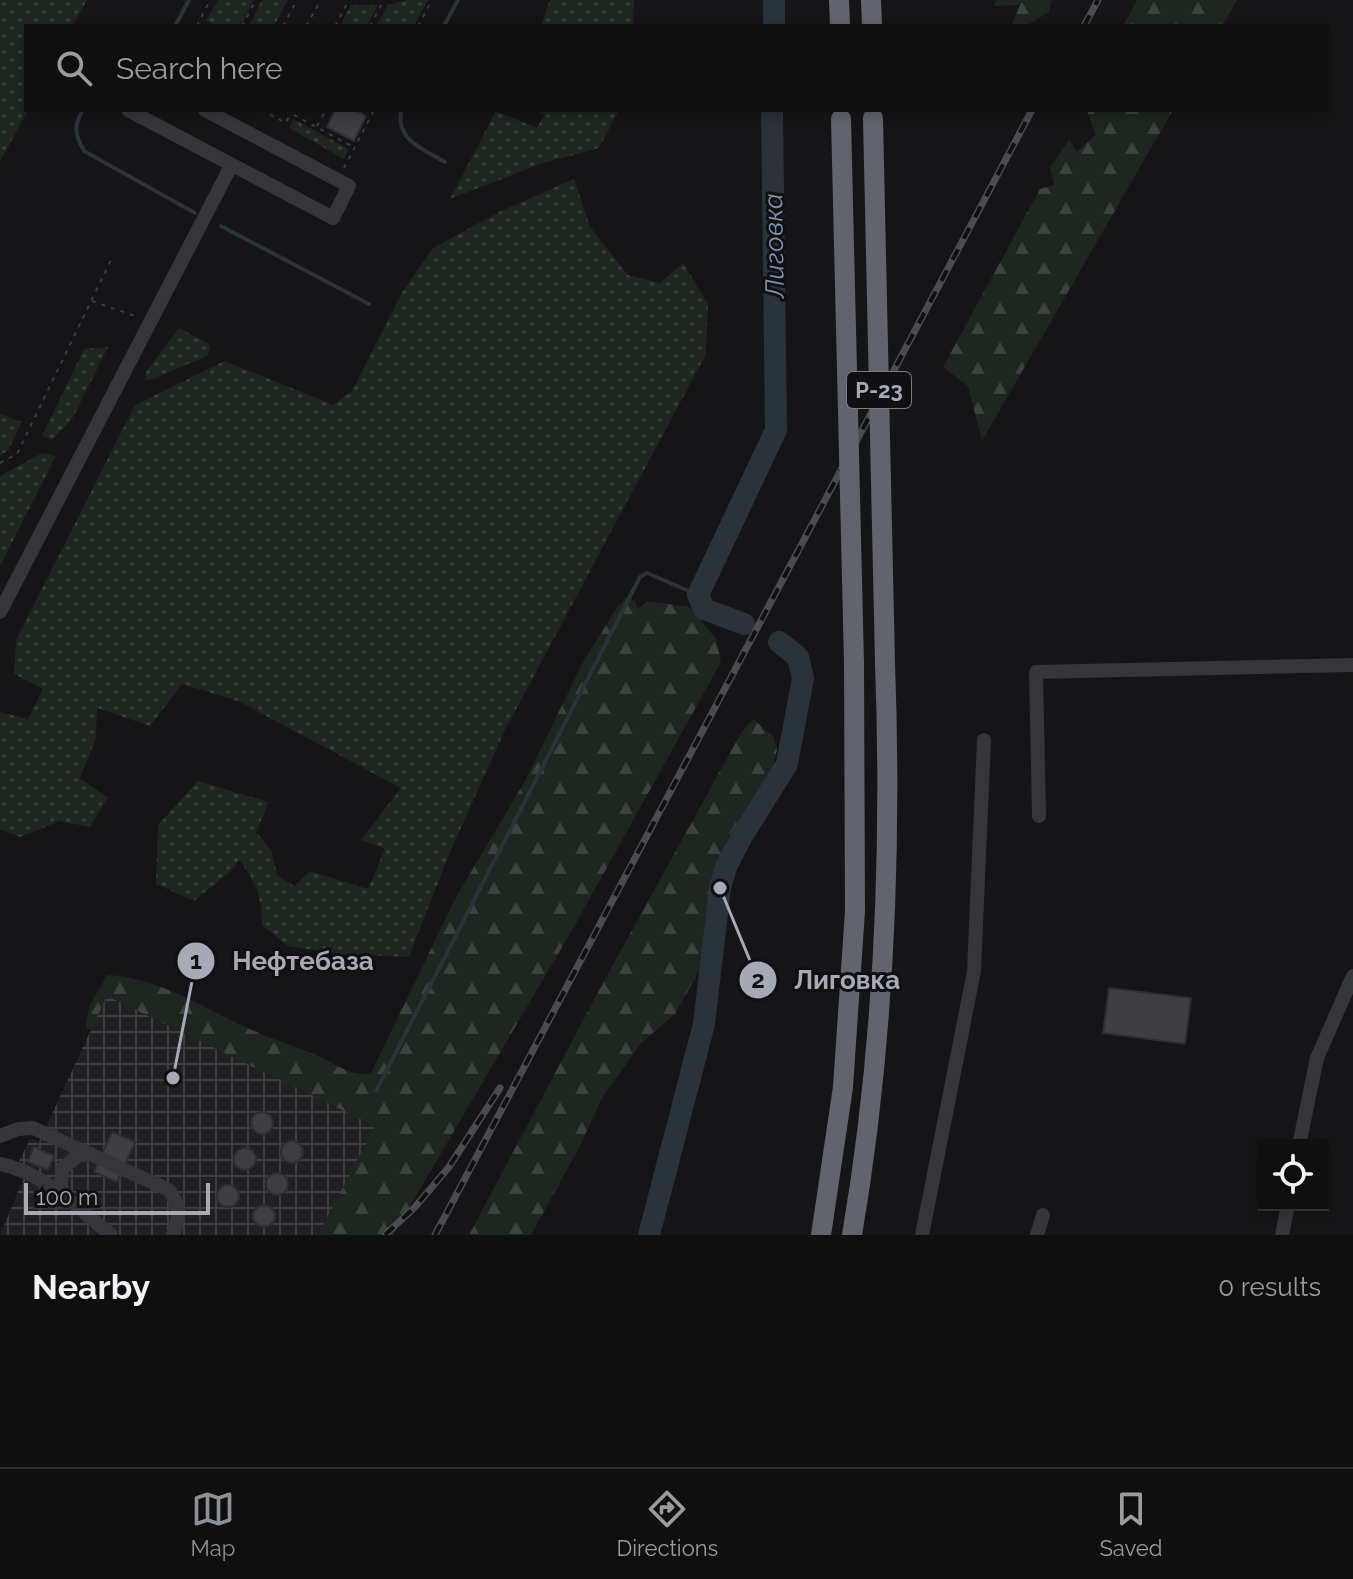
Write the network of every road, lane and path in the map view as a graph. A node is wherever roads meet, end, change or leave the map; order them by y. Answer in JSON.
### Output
{"nodes":[{"id":1,"x":210,"y":0,"type":"edge"},
{"id":2,"x":256,"y":0,"type":"edge"},
{"id":3,"x":297,"y":0,"type":"edge"},
{"id":4,"x":321,"y":0,"type":"edge"},
{"id":5,"x":349,"y":0,"type":"edge"},
{"id":6,"x":384,"y":0,"type":"edge"},
{"id":7,"x":432,"y":0,"type":"edge"},
{"id":8,"x":839,"y":0,"type":"edge"},
{"id":9,"x":871,"y":0,"type":"edge"},
{"id":10,"x":198,"y":24,"type":"edge"},
{"id":11,"x":243,"y":24,"type":"edge"},
{"id":12,"x":284,"y":24,"type":"edge"},
{"id":13,"x":307,"y":24,"type":"edge"},
{"id":14,"x":336,"y":24,"type":"edge"},
{"id":15,"x":371,"y":24,"type":"edge"},
{"id":16,"x":419,"y":24,"type":"edge"},
{"id":17,"x":840,"y":24,"type":"edge"},
{"id":18,"x":872,"y":24,"type":"edge"},
{"id":19,"x":132,"y":112,"type":"edge"},
{"id":20,"x":209,"y":112,"type":"edge"},
{"id":21,"x":265,"y":112,"type":"edge"},
{"id":22,"x":292,"y":112,"type":"edge"},
{"id":23,"x":325,"y":112,"type":"edge"},
{"id":24,"x":373,"y":112,"type":"edge"},
{"id":25,"x":873,"y":114,"type":"edge"},
{"id":26,"x":841,"y":115,"type":"edge"},
{"id":27,"x":317,"y":127,"type":"junction"},
{"id":28,"x":355,"y":148,"type":"junction"},
{"id":29,"x":231,"y":166,"type":"junction"},
{"id":30,"x":338,"y":179,"type":"junction"},
{"id":31,"x":111,"y":260,"type":"dead end"},
{"id":32,"x":92,"y":301,"type":"junction"},
{"id":33,"x":151,"y":321,"type":"junction"},
{"id":34,"x":0,"y":463,"type":"edge"},
{"id":35,"x":0,"y":612,"type":"edge"},
{"id":36,"x":1353,"y":665,"type":"edge"},
{"id":37,"x":984,"y":740,"type":"dead end"},
{"id":38,"x":1039,"y":816,"type":"dead end"},
{"id":39,"x":1353,"y":976,"type":"edge"},
{"id":40,"x":0,"y":1136,"type":"edge"},
{"id":41,"x":1300,"y":1139,"type":"edge"},
{"id":42,"x":91,"y":1154,"type":"junction"},
{"id":43,"x":0,"y":1164,"type":"edge"},
{"id":44,"x":64,"y":1197,"type":"junction"},
{"id":45,"x":1287,"y":1211,"type":"edge"},
{"id":46,"x":1043,"y":1215,"type":"dead end"},
{"id":47,"x":111,"y":1235,"type":"edge"},
{"id":48,"x":173,"y":1235,"type":"edge"},
{"id":49,"x":821,"y":1235,"type":"edge"},
{"id":50,"x":852,"y":1235,"type":"edge"},
{"id":51,"x":922,"y":1235,"type":"edge"},
{"id":52,"x":1037,"y":1235,"type":"edge"},
{"id":53,"x":1282,"y":1235,"type":"edge"}],
"edges":[{"from":1,"to":10,"type":"path"},
{"from":2,"to":11,"type":"path"},
{"from":3,"to":12,"type":"path"},
{"from":4,"to":13,"type":"path"},
{"from":5,"to":14,"type":"path"},
{"from":6,"to":15,"type":"path"},
{"from":7,"to":16,"type":"path"},
{"from":8,"to":17,"type":"highway"},
{"from":9,"to":18,"type":"highway"},
{"from":19,"to":29,"type":"street"},
{"from":20,"to":30,"type":"street"},
{"from":21,"to":22,"type":"path"},
{"from":22,"to":27,"type":"path"},
{"from":23,"to":27,"type":"path"},
{"from":24,"to":28,"type":"path"},
{"from":25,"to":50,"type":"highway","number":"Р-23","bridge":true},
{"from":26,"to":49,"type":"highway","number":"Р-23","bridge":true},
{"from":27,"to":28,"type":"path"},
{"from":28,"to":30,"type":"path"},
{"from":29,"to":30,"type":"street"},
{"from":29,"to":33,"type":"street"},
{"from":31,"to":32,"type":"path"},
{"from":32,"to":33,"type":"path"},
{"from":32,"to":34,"type":"path"},
{"from":33,"to":35,"type":"street"},
{"from":36,"to":38,"type":"street"},
{"from":37,"to":51,"type":"street"},
{"from":39,"to":41,"type":"street"},
{"from":40,"to":42,"type":"street"},
{"from":42,"to":44,"type":"street"},
{"from":42,"to":48,"type":"street"},
{"from":43,"to":44,"type":"street"},
{"from":44,"to":47,"type":"street"},
{"from":45,"to":53,"type":"street"},
{"from":46,"to":52,"type":"street"}]}
